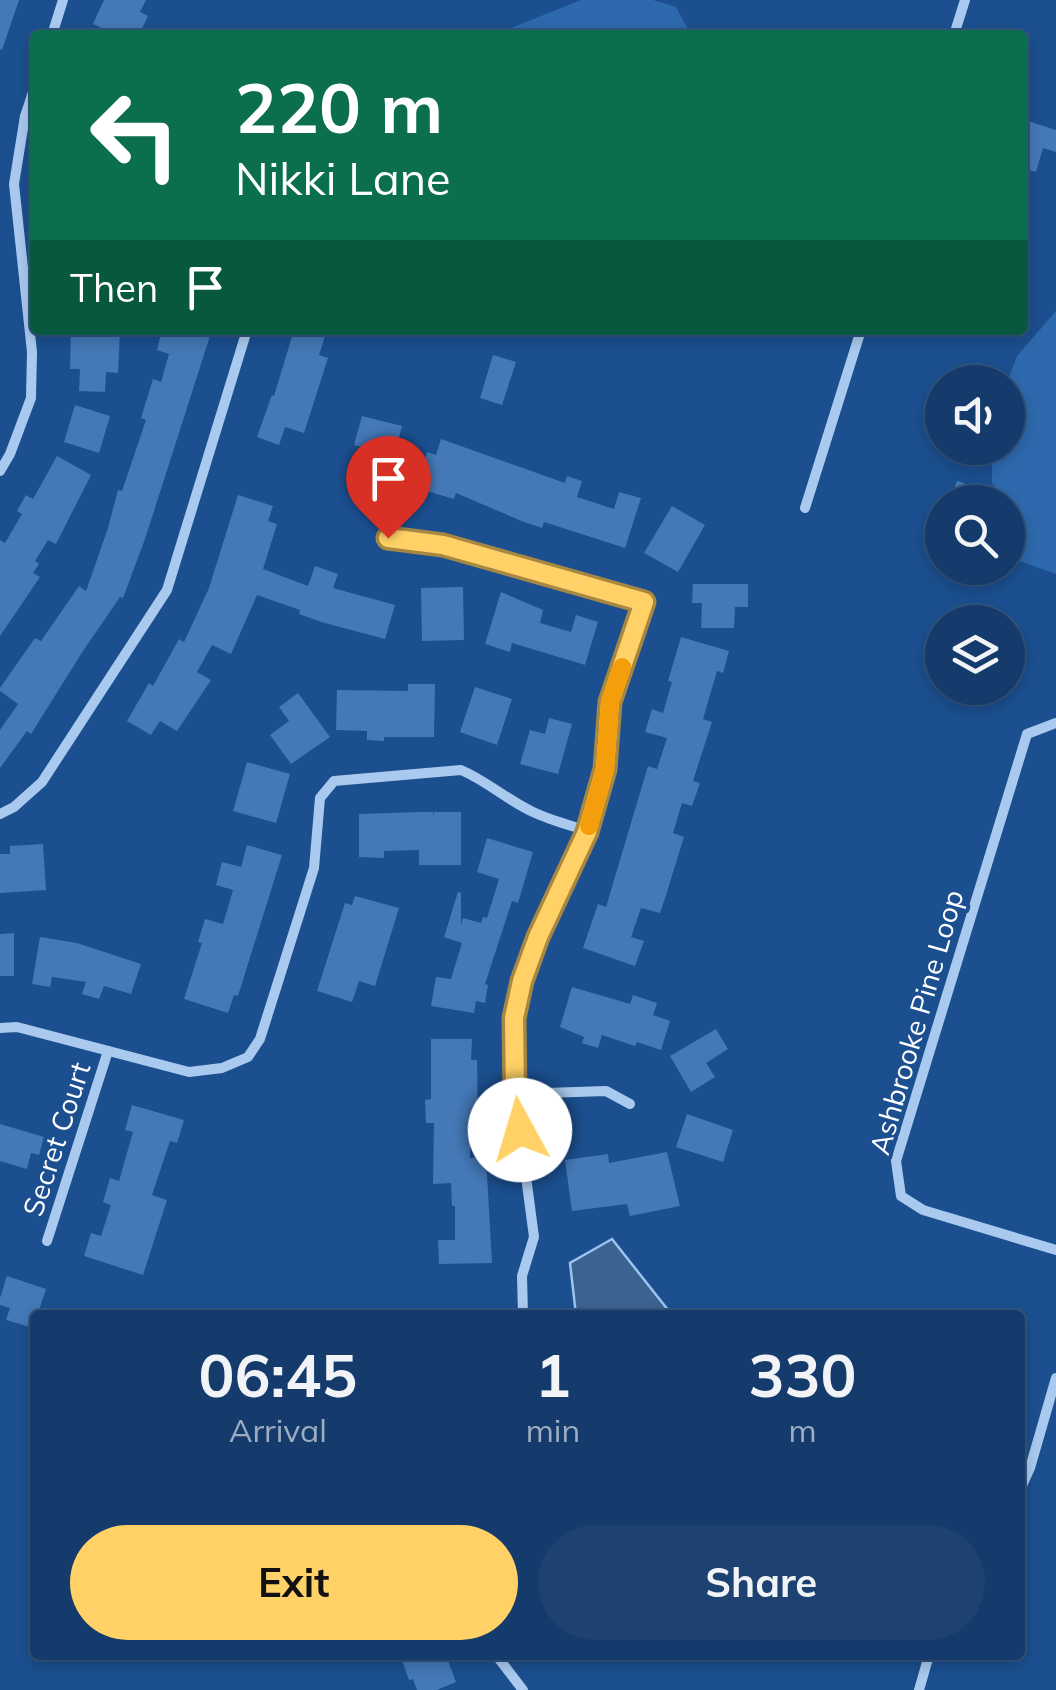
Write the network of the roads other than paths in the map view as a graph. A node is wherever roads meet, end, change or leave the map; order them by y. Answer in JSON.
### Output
{"nodes":[{"id":1,"x":63,"y":0,"type":"edge"},
{"id":2,"x":966,"y":0,"type":"edge"},
{"id":3,"x":54,"y":30,"type":"edge"},
{"id":4,"x":956,"y":30,"type":"edge"},
{"id":5,"x":30,"y":118,"type":"edge"},
{"id":6,"x":30,"y":333,"type":"edge"},
{"id":7,"x":30,"y":335,"type":"edge"},
{"id":8,"x":246,"y":335,"type":"edge"},
{"id":9,"x":859,"y":335,"type":"edge"},
{"id":10,"x":0,"y":471,"type":"edge"},
{"id":11,"x":805,"y":508,"type":"dead end"},
{"id":12,"x":388,"y":538,"type":"dead end"},
{"id":13,"x":1056,"y":723,"type":"edge"},
{"id":14,"x":0,"y":814,"type":"edge"},
{"id":15,"x":587,"y":832,"type":"junction"},
{"id":16,"x":0,"y":1028,"type":"edge"},
{"id":17,"x":108,"y":1051,"type":"junction"},
{"id":18,"x":515,"y":1094,"type":"junction"},
{"id":19,"x":630,"y":1104,"type":"dead end"},
{"id":20,"x":47,"y":1241,"type":"dead end"},
{"id":21,"x":1056,"y":1250,"type":"edge"},
{"id":22,"x":522,"y":1310,"type":"edge"},
{"id":23,"x":1056,"y":1378,"type":"edge"},
{"id":24,"x":1025,"y":1479,"type":"edge"},
{"id":25,"x":500,"y":1660,"type":"edge"},
{"id":26,"x":928,"y":1660,"type":"edge"},
{"id":27,"x":523,"y":1690,"type":"edge"},
{"id":28,"x":919,"y":1690,"type":"edge"}],
"edges":[{"from":1,"to":3,"type":"street"},
{"from":2,"to":4,"type":"street"},
{"from":5,"to":6,"type":"street"},
{"from":7,"to":10,"type":"street"},
{"from":8,"to":14,"type":"street"},
{"from":9,"to":11,"type":"street"},
{"from":12,"to":15,"type":"street"},
{"from":13,"to":21,"type":"street","name":"Ashbrooke Pine Loop"},
{"from":15,"to":17,"type":"street"},
{"from":15,"to":18,"type":"street"},
{"from":16,"to":17,"type":"street"},
{"from":17,"to":20,"type":"street","name":"Secret Court"},
{"from":18,"to":19,"type":"street"},
{"from":18,"to":22,"type":"street"},
{"from":23,"to":24,"type":"street"},
{"from":25,"to":27,"type":"street"},
{"from":26,"to":28,"type":"street"}]}
